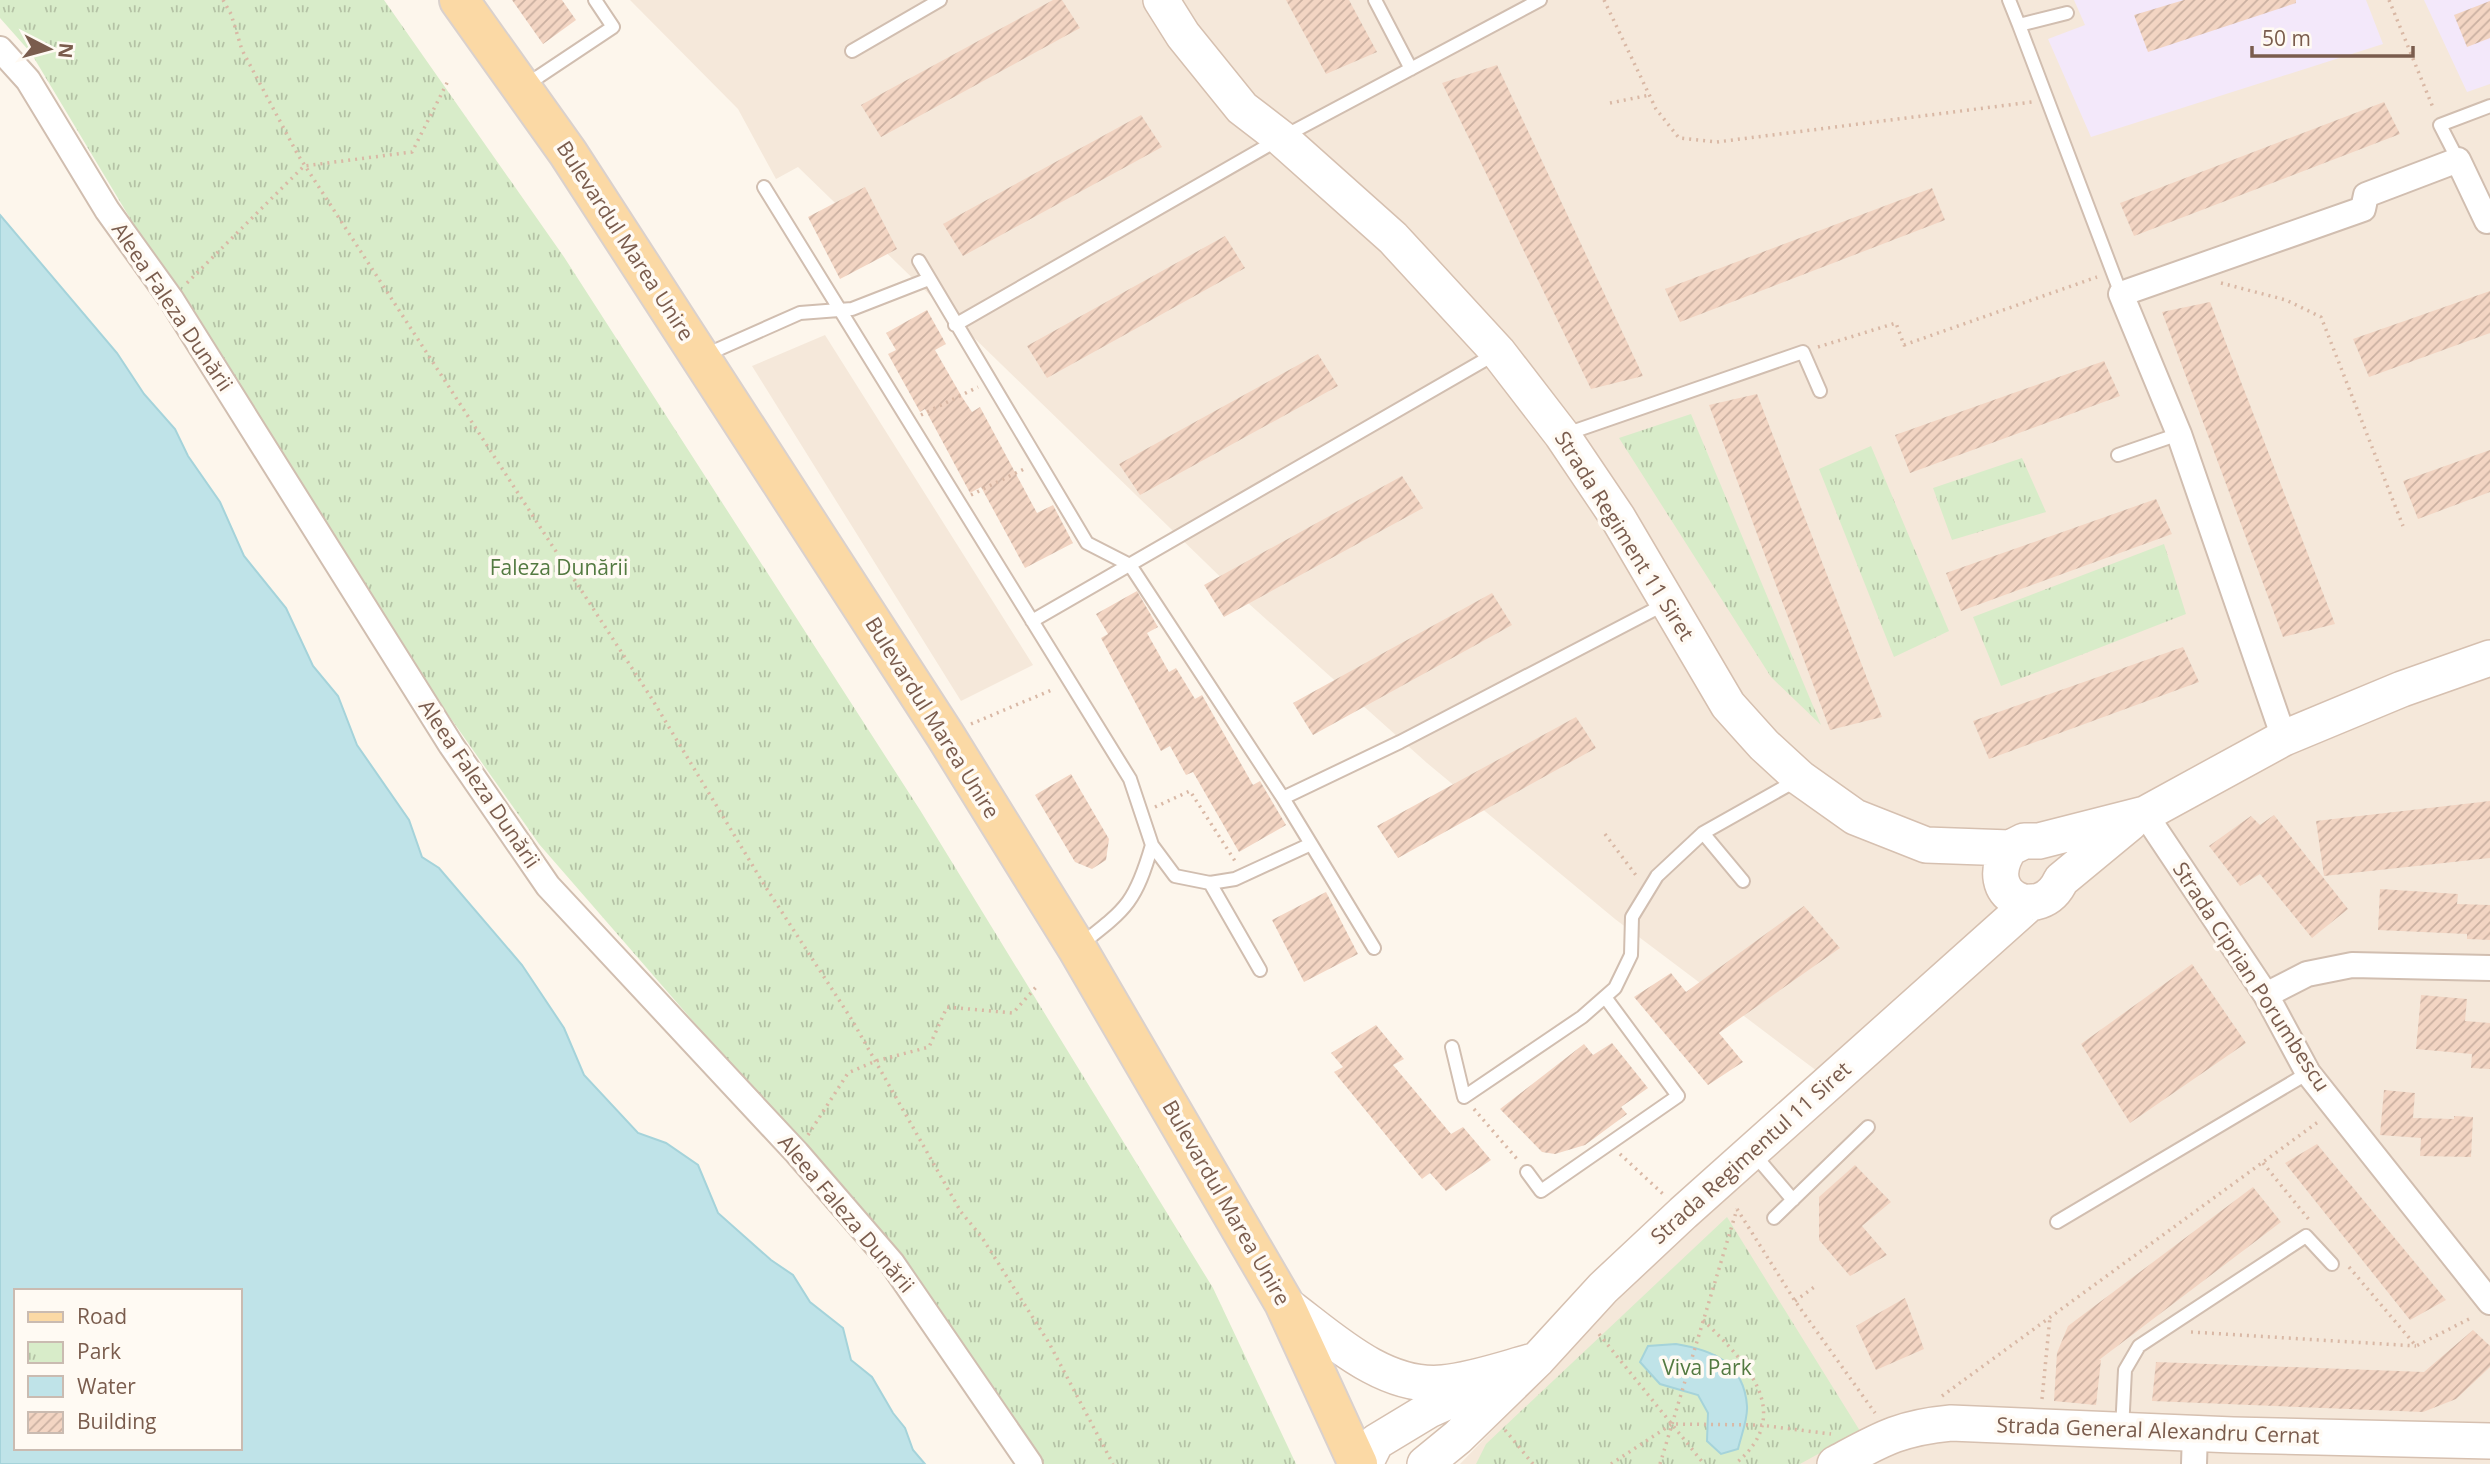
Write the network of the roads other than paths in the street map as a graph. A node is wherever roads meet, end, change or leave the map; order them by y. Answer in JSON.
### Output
{"nodes":[{"id":1,"x":459,"y":0,"type":"edge"},
{"id":2,"x":595,"y":0,"type":"edge"},
{"id":3,"x":940,"y":0,"type":"edge"},
{"id":4,"x":1161,"y":0,"type":"edge"},
{"id":5,"x":1375,"y":0,"type":"edge"},
{"id":6,"x":1540,"y":0,"type":"edge"},
{"id":7,"x":2009,"y":0,"type":"edge"},
{"id":8,"x":2067,"y":13,"type":"dead end"},
{"id":9,"x":2019,"y":25,"type":"junction"},
{"id":10,"x":0,"y":49,"type":"edge"},
{"id":11,"x":852,"y":51,"type":"dead end"},
{"id":12,"x":1411,"y":69,"type":"junction"},
{"id":13,"x":523,"y":87,"type":"junction"},
{"id":14,"x":2490,"y":106,"type":"edge"},
{"id":15,"x":1281,"y":138,"type":"junction"},
{"id":16,"x":2458,"y":160,"type":"junction"},
{"id":17,"x":764,"y":187,"type":"dead end"},
{"id":18,"x":2490,"y":220,"type":"edge"},
{"id":19,"x":919,"y":261,"type":"dead end"},
{"id":20,"x":929,"y":279,"type":"junction"},
{"id":21,"x":2116,"y":283,"type":"junction"},
{"id":22,"x":840,"y":309,"type":"junction"},
{"id":23,"x":955,"y":325,"type":"junction"},
{"id":24,"x":1498,"y":352,"type":"junction"},
{"id":25,"x":701,"y":357,"type":"junction"},
{"id":26,"x":1820,"y":391,"type":"dead end"},
{"id":27,"x":2179,"y":434,"type":"junction"},
{"id":28,"x":1562,"y":435,"type":"junction"},
{"id":29,"x":2118,"y":455,"type":"dead end"},
{"id":30,"x":1130,"y":565,"type":"junction"},
{"id":31,"x":1669,"y":602,"type":"junction"},
{"id":32,"x":1032,"y":621,"type":"junction"},
{"id":33,"x":2490,"y":658,"type":"edge"},
{"id":34,"x":2284,"y":738,"type":"junction"},
{"id":35,"x":1800,"y":778,"type":"junction"},
{"id":36,"x":1283,"y":798,"type":"junction"},
{"id":37,"x":2141,"y":816,"type":"junction"},
{"id":38,"x":1703,"y":833,"type":"junction"},
{"id":39,"x":1311,"y":844,"type":"junction"},
{"id":40,"x":1152,"y":845,"type":"junction"},
{"id":41,"x":2012,"y":863,"type":"junction"},
{"id":42,"x":2062,"y":875,"type":"junction"},
{"id":43,"x":1743,"y":881,"type":"dead end"},
{"id":44,"x":1210,"y":883,"type":"junction"},
{"id":45,"x":2031,"y":902,"type":"junction"},
{"id":46,"x":1374,"y":947,"type":"dead end"},
{"id":47,"x":1077,"y":948,"type":"junction"},
{"id":48,"x":1972,"y":954,"type":"junction"},
{"id":49,"x":2490,"y":968,"type":"edge"},
{"id":50,"x":1260,"y":970,"type":"dead end"},
{"id":51,"x":2266,"y":995,"type":"junction"},
{"id":52,"x":1605,"y":997,"type":"junction"},
{"id":53,"x":1452,"y":1046,"type":"dead end"},
{"id":54,"x":2308,"y":1073,"type":"junction"},
{"id":55,"x":1868,"y":1127,"type":"dead end"},
{"id":56,"x":1753,"y":1153,"type":"junction"},
{"id":57,"x":1527,"y":1172,"type":"road end"},
{"id":58,"x":1793,"y":1200,"type":"junction"},
{"id":59,"x":1774,"y":1218,"type":"dead end"},
{"id":60,"x":2057,"y":1222,"type":"dead end"},
{"id":61,"x":2338,"y":1262,"type":"road end"},
{"id":62,"x":1284,"y":1303,"type":"junction"},
{"id":63,"x":2484,"y":1308,"type":"edge"},
{"id":64,"x":1537,"y":1360,"type":"junction"},
{"id":65,"x":2122,"y":1430,"type":"junction"},
{"id":66,"x":2490,"y":1441,"type":"edge"},
{"id":67,"x":2194,"y":1449,"type":"edge"},
{"id":68,"x":1030,"y":1464,"type":"edge"},
{"id":69,"x":1358,"y":1464,"type":"edge"},
{"id":70,"x":1365,"y":1464,"type":"edge"},
{"id":71,"x":1425,"y":1464,"type":"edge"},
{"id":72,"x":1457,"y":1464,"type":"edge"},
{"id":73,"x":1835,"y":1464,"type":"edge"}],
"edges":[{"from":1,"to":13,"type":"main road","name":"Bulevardul Marea Unire"},
{"from":2,"to":13,"type":"lane"},
{"from":3,"to":11,"type":"lane"},
{"from":4,"to":15,"type":"main road","name":"Strada Regiment 11 Siret"},
{"from":5,"to":12,"type":"lane"},
{"from":6,"to":12,"type":"lane"},
{"from":7,"to":9,"type":"lane"},
{"from":8,"to":9,"type":"lane"},
{"from":9,"to":21,"type":"lane"},
{"from":10,"to":68,"type":"street","name":"Aleea Faleza Dunării"},
{"from":12,"to":15,"type":"lane"},
{"from":13,"to":25,"type":"main road","name":"Bulevardul Marea Unire"},
{"from":14,"to":16,"type":"lane"},
{"from":15,"to":23,"type":"lane"},
{"from":15,"to":24,"type":"main road","name":"Strada Regiment 11 Siret"},
{"from":16,"to":18,"type":"street"},
{"from":16,"to":21,"type":"street"},
{"from":17,"to":22,"type":"lane"},
{"from":19,"to":20,"type":"lane"},
{"from":20,"to":22,"type":"lane"},
{"from":20,"to":23,"type":"lane"},
{"from":21,"to":27,"type":"street"},
{"from":22,"to":25,"type":"lane"},
{"from":22,"to":32,"type":"lane"},
{"from":23,"to":30,"type":"lane"},
{"from":24,"to":28,"type":"main road","name":"Strada Regiment 11 Siret"},
{"from":24,"to":30,"type":"lane"},
{"from":25,"to":47,"type":"main road","name":"Bulevardul Marea Unire"},
{"from":26,"to":28,"type":"lane"},
{"from":27,"to":29,"type":"lane"},
{"from":27,"to":34,"type":"street"},
{"from":28,"to":31,"type":"main road","name":"Strada Regiment 11 Siret"},
{"from":30,"to":32,"type":"lane"},
{"from":30,"to":36,"type":"lane"},
{"from":31,"to":35,"type":"main road","name":"Strada Regiment 11 Siret"},
{"from":31,"to":36,"type":"lane"},
{"from":32,"to":40,"type":"lane"},
{"from":33,"to":34,"type":"main road"},
{"from":34,"to":37,"type":"main road"},
{"from":35,"to":38,"type":"lane"},
{"from":35,"to":41,"type":"main road","name":"Strada Regiment 11 Siret"},
{"from":36,"to":39,"type":"lane"},
{"from":37,"to":41,"type":"main road"},
{"from":37,"to":42,"type":"main road"},
{"from":37,"to":51,"type":"street","name":"Strada Ciprian Porumbescu"},
{"from":38,"to":43,"type":"lane"},
{"from":38,"to":52,"type":"lane"},
{"from":39,"to":44,"type":"lane"},
{"from":39,"to":46,"type":"lane"},
{"from":40,"to":44,"type":"lane"},
{"from":40,"to":47,"type":"lane"},
{"from":41,"to":42,"type":"main road","name":"Strada Regiment 11 Siret"},
{"from":41,"to":45,"type":"main road","name":"Strada Regiment 11 Siret"},
{"from":41,"to":48,"type":"main road"},
{"from":42,"to":45,"type":"main road"},
{"from":44,"to":50,"type":"lane"},
{"from":45,"to":48,"type":"main road","name":"Strada Regimentul 11 Siret"},
{"from":47,"to":62,"type":"main road","name":"Bulevardul Marea Unire"},
{"from":48,"to":56,"type":"main road","name":"Strada Regimentul 11 Siret"},
{"from":49,"to":51,"type":"street"},
{"from":51,"to":54,"type":"street","name":"Strada Ciprian Porumbescu"},
{"from":52,"to":53,"type":"lane"},
{"from":52,"to":57,"type":"lane"},
{"from":54,"to":60,"type":"lane"},
{"from":54,"to":63,"type":"street","name":"Strada Ciprian Porumbescu"},
{"from":55,"to":58,"type":"lane"},
{"from":56,"to":58,"type":"lane"},
{"from":56,"to":64,"type":"main road","name":"Strada Regimentul 11 Siret"},
{"from":58,"to":59,"type":"lane"},
{"from":61,"to":65,"type":"lane"},
{"from":62,"to":64,"type":"main road"},
{"from":62,"to":69,"type":"main road","name":"Bulevardul Marea Unire"},
{"from":64,"to":70,"type":"main road"},
{"from":64,"to":71,"type":"main road"},
{"from":64,"to":72,"type":"main road"},
{"from":65,"to":67,"type":"main road","name":"Strada General Alexandru Cernat"},
{"from":65,"to":73,"type":"main road","name":"Strada General Alexandru Cernat"},
{"from":66,"to":67,"type":"main road","name":"Strada General Alexandru Cernat"}]}
